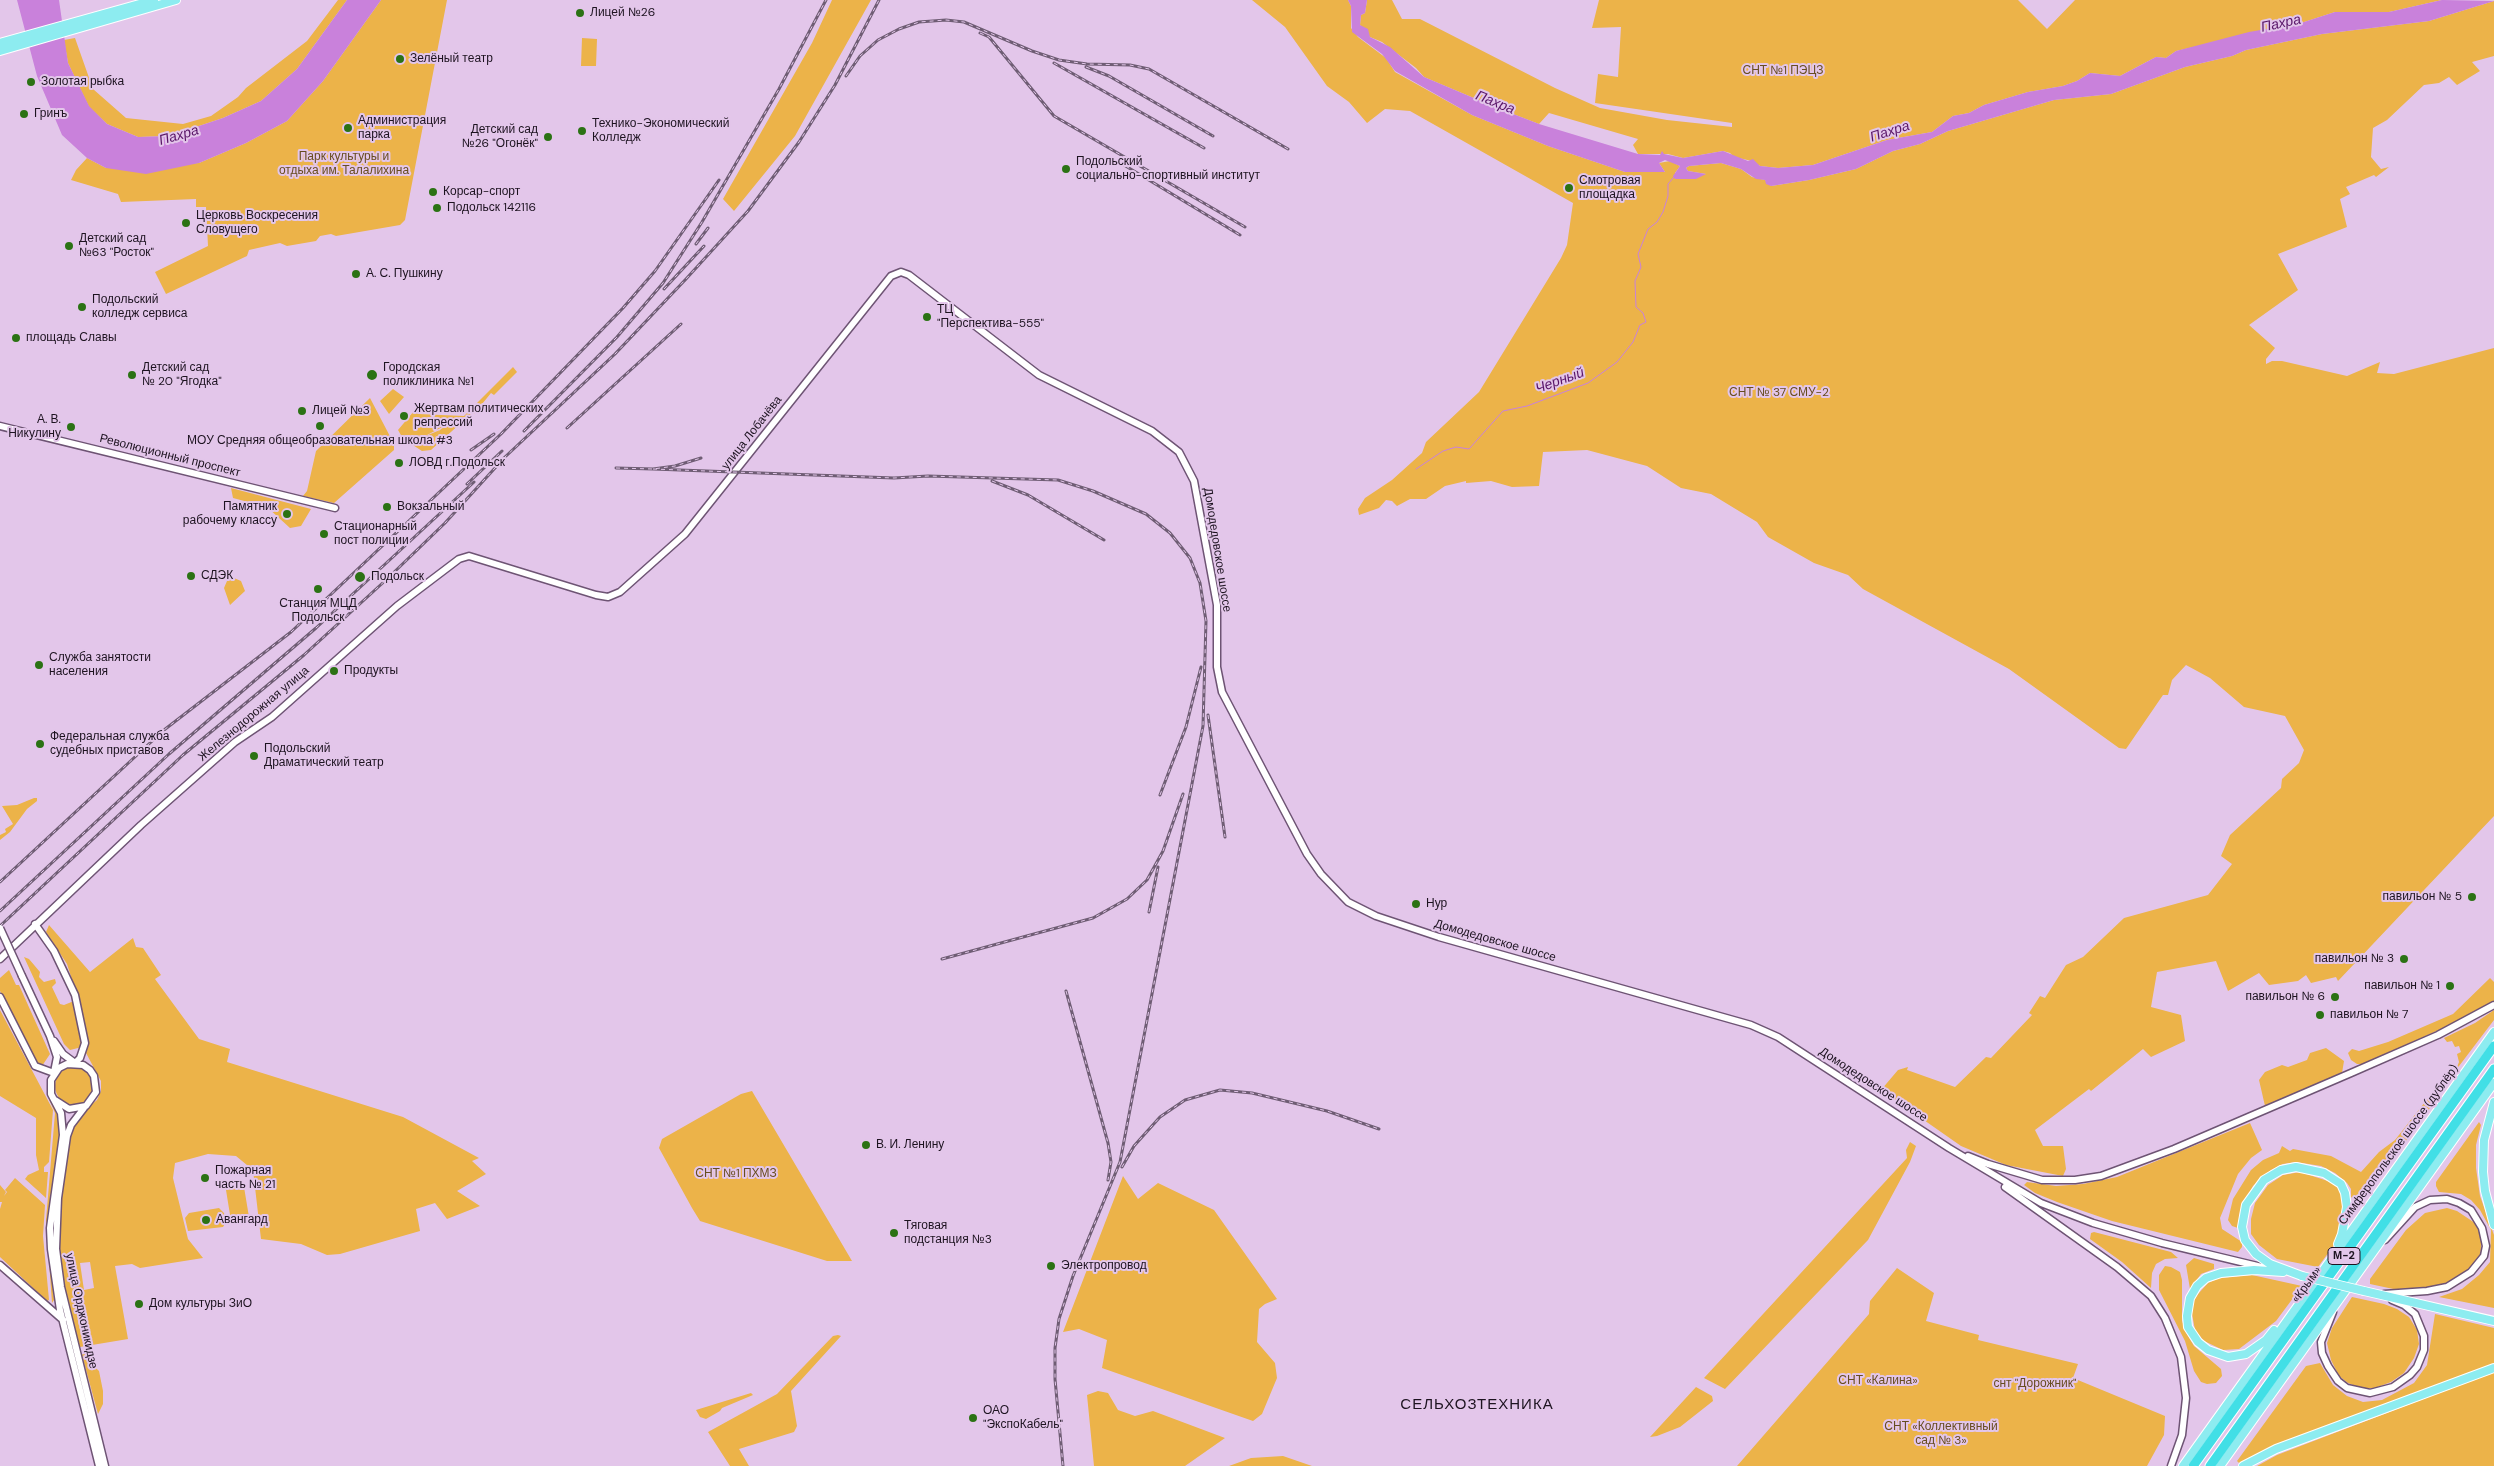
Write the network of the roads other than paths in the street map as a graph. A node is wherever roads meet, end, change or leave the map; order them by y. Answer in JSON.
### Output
{"nodes":[{"id":1,"x":154,"y":0,"type":"edge"},
{"id":2,"x":176,"y":0,"type":"edge"},
{"id":3,"x":128,"y":11,"type":"junction"},
{"id":4,"x":0,"y":43,"type":"edge"},
{"id":5,"x":0,"y":51,"type":"edge"},
{"id":6,"x":901,"y":272,"type":"joint"},
{"id":7,"x":0,"y":426,"type":"edge"},
{"id":8,"x":335,"y":508,"type":"dead end"},
{"id":9,"x":608,"y":597,"type":"joint"},
{"id":10,"x":35,"y":924,"type":"junction"},
{"id":11,"x":0,"y":928,"type":"edge"},
{"id":12,"x":0,"y":960,"type":"edge"},
{"id":13,"x":0,"y":998,"type":"edge"},
{"id":14,"x":2494,"y":1005,"type":"edge"},
{"id":15,"x":2494,"y":1032,"type":"edge"},
{"id":16,"x":50,"y":1036,"type":"junction"},
{"id":17,"x":2494,"y":1046,"type":"edge"},
{"id":18,"x":75,"y":1063,"type":"junction"},
{"id":19,"x":2494,"y":1069,"type":"edge"},
{"id":20,"x":54,"y":1074,"type":"junction"},
{"id":21,"x":2494,"y":1083,"type":"edge"},
{"id":22,"x":55,"y":1100,"type":"junction"},
{"id":23,"x":2494,"y":1102,"type":"edge"},
{"id":24,"x":86,"y":1106,"type":"junction"},
{"id":25,"x":1949,"y":1148,"type":"junction"},
{"id":26,"x":2494,"y":1225,"type":"edge"},
{"id":27,"x":0,"y":1265,"type":"edge"},
{"id":28,"x":2324,"y":1270,"type":"junction"},
{"id":29,"x":2279,"y":1271,"type":"junction"},
{"id":30,"x":2302,"y":1276,"type":"junction"},
{"id":31,"x":2356,"y":1276,"type":"junction"},
{"id":32,"x":2345,"y":1291,"type":"junction"},
{"id":33,"x":2379,"y":1294,"type":"junction"},
{"id":34,"x":2305,"y":1295,"type":"junction"},
{"id":35,"x":58,"y":1299,"type":"junction"},
{"id":36,"x":42,"y":1303,"type":"junction"},
{"id":37,"x":63,"y":1321,"type":"junction"},
{"id":38,"x":2494,"y":1321,"type":"edge"},
{"id":39,"x":2494,"y":1368,"type":"edge"},
{"id":40,"x":99,"y":1466,"type":"edge"},
{"id":41,"x":105,"y":1466,"type":"edge"},
{"id":42,"x":2171,"y":1466,"type":"edge"},
{"id":43,"x":2183,"y":1466,"type":"edge"},
{"id":44,"x":2193,"y":1466,"type":"edge"},
{"id":45,"x":2210,"y":1466,"type":"edge"},
{"id":46,"x":2220,"y":1466,"type":"edge"},
{"id":47,"x":2243,"y":1466,"type":"edge"}],
"edges":[{"from":1,"to":3,"type":"main road"},
{"from":2,"to":3,"type":"main road"},
{"from":3,"to":4,"type":"main road"},
{"from":3,"to":5,"type":"main road"},
{"from":6,"to":9,"type":"main road","name":"улица Лобачёва"},
{"from":6,"to":25,"type":"main road","name":"Домодедовское шоссе"},
{"from":7,"to":8,"type":"main road","name":"Революционный проспект"},
{"from":9,"to":10,"type":"main road","name":"Железнодорожная улица"},
{"from":10,"to":12,"type":"main road","name":"Железнодорожная улица"},
{"from":10,"to":18,"type":"main road"},
{"from":11,"to":16,"type":"main road","bridge":true},
{"from":13,"to":20,"type":"main road"},
{"from":14,"to":25,"type":"main road"},
{"from":15,"to":28,"type":"main road","name":"Симферопольское шоссе (дублёр)"},
{"from":16,"to":18,"type":"main road"},
{"from":16,"to":20,"type":"main road"},
{"from":17,"to":44,"type":"highway","name":"«Крым»","number":"М-2"},
{"from":18,"to":20,"type":"main road"},
{"from":18,"to":24,"type":"main road"},
{"from":19,"to":45,"type":"highway","name":"«Крым»","number":"М-2"},
{"from":20,"to":22,"type":"main road"},
{"from":21,"to":31,"type":"main road"},
{"from":22,"to":24,"type":"main road"},
{"from":22,"to":35,"type":"main road","name":"улица Орджоникидзе"},
{"from":23,"to":26,"type":"main road"},
{"from":24,"to":41,"type":"main road","name":"улица Орджоникидзе"},
{"from":25,"to":29,"type":"main road","name":"Домодедовское шоссе"},
{"from":25,"to":42,"type":"main road"},
{"from":27,"to":36,"type":"main road","name":"улица Орджоникидзе"},
{"from":28,"to":30,"type":"main road"},
{"from":28,"to":34,"type":"main road","name":"Симферопольское шоссе (дублёр)"},
{"from":29,"to":30,"type":"main road"},
{"from":29,"to":34,"type":"main road"},
{"from":30,"to":33,"type":"main road","bridge":true},
{"from":31,"to":32,"type":"main road"},
{"from":31,"to":33,"type":"main road"},
{"from":32,"to":33,"type":"main road"},
{"from":32,"to":46,"type":"main road"},
{"from":33,"to":38,"type":"main road"},
{"from":34,"to":43,"type":"main road","name":"Симферопольское шоссе (дублёр)"},
{"from":35,"to":36,"type":"main road","name":"улица Орджоникидзе"},
{"from":35,"to":37,"type":"main road","name":"улица Орджоникидзе"},
{"from":36,"to":37,"type":"main road","name":"улица Орджоникидзе"},
{"from":37,"to":40,"type":"main road","name":"улица Орджоникидзе"},
{"from":39,"to":47,"type":"main road"}]}
